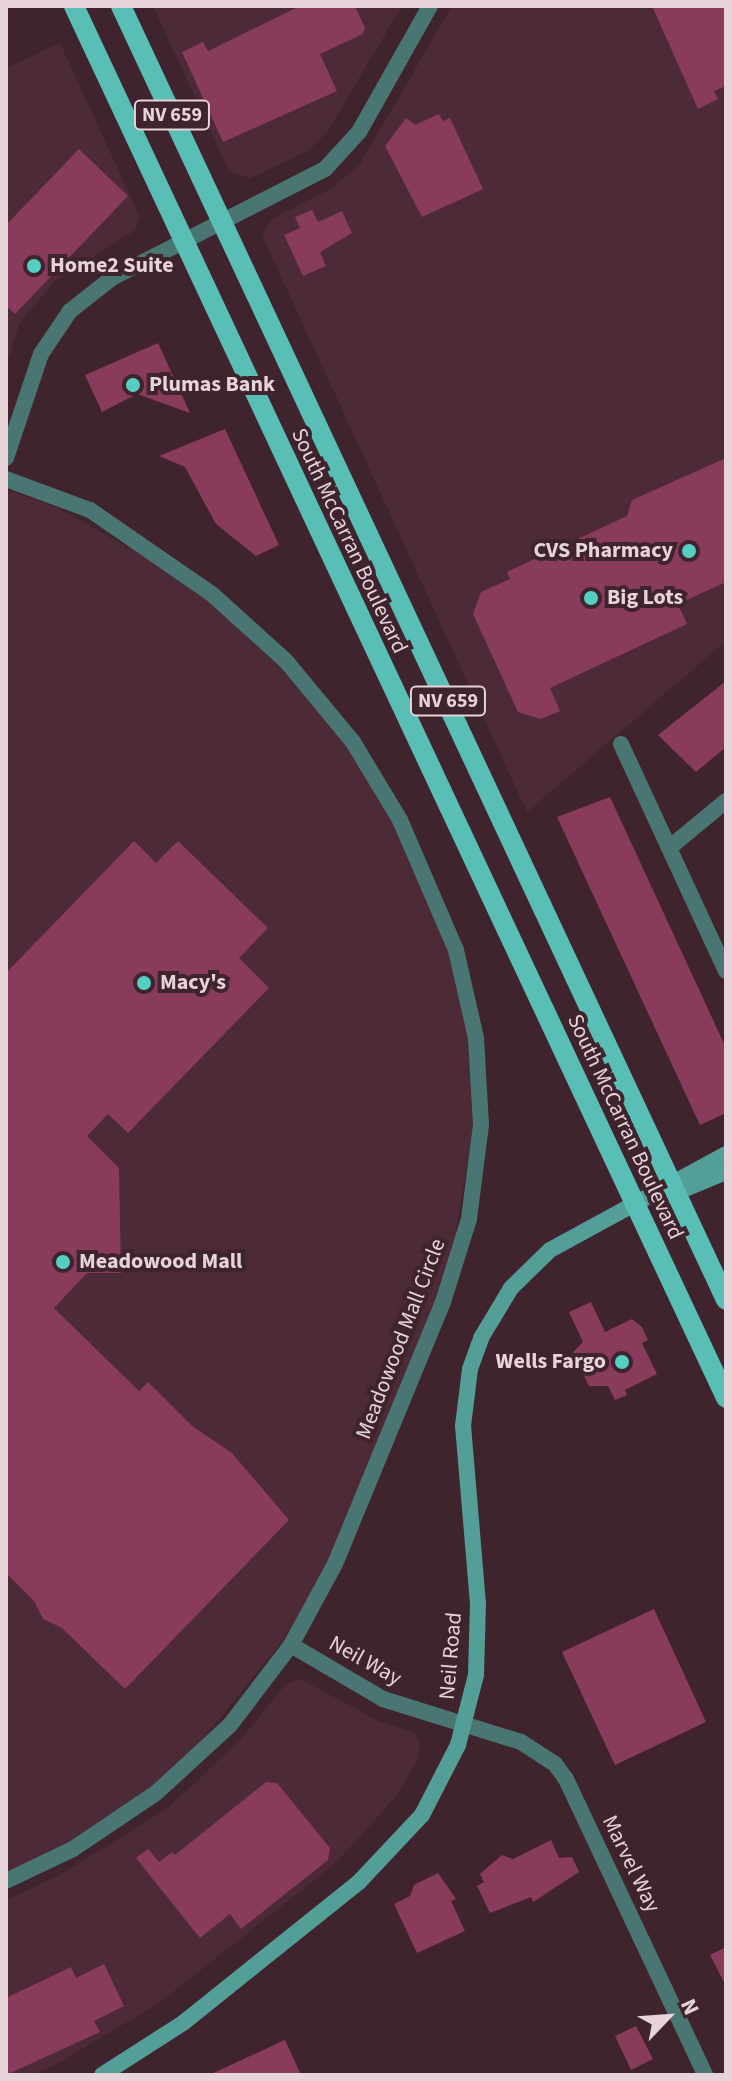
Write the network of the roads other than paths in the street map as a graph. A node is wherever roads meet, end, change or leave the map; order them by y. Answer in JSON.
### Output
{"nodes":[{"id":1,"x":74,"y":6,"type":"edge"},
{"id":2,"x":121,"y":6,"type":"edge"},
{"id":3,"x":430,"y":6,"type":"edge"},
{"id":4,"x":222,"y":223,"type":"junction"},
{"id":5,"x":183,"y":241,"type":"junction"},
{"id":6,"x":6,"y":458,"type":"edge"},
{"id":7,"x":6,"y":479,"type":"edge"},
{"id":8,"x":621,"y":744,"type":"dead end"},
{"id":9,"x":726,"y":801,"type":"edge"},
{"id":10,"x":669,"y":848,"type":"junction"},
{"id":11,"x":726,"y":971,"type":"edge"},
{"id":12,"x":726,"y":1154,"type":"edge"},
{"id":13,"x":726,"y":1172,"type":"edge"},
{"id":14,"x":674,"y":1187,"type":"junction"},
{"id":15,"x":636,"y":1204,"type":"junction"},
{"id":16,"x":726,"y":1300,"type":"edge"},
{"id":17,"x":726,"y":1398,"type":"edge"},
{"id":18,"x":291,"y":1645,"type":"junction"},
{"id":19,"x":465,"y":1727,"type":"junction"},
{"id":20,"x":6,"y":1881,"type":"edge"},
{"id":21,"x":102,"y":2075,"type":"edge"},
{"id":22,"x":705,"y":2075,"type":"edge"}],
"edges":[{"from":1,"to":5,"type":"main road","name":"South McCarran Boulevard","number":"NV 659"},
{"from":2,"to":4,"type":"main road","name":"South McCarran Boulevard","number":"NV 659"},
{"from":3,"to":4,"type":"street"},
{"from":4,"to":5,"type":"street"},
{"from":4,"to":14,"type":"main road","name":"South McCarran Boulevard","number":"NV 659"},
{"from":5,"to":6,"type":"street"},
{"from":5,"to":15,"type":"main road","name":"South McCarran Boulevard","number":"NV 659"},
{"from":7,"to":18,"type":"street","name":"Meadowood Mall Circle"},
{"from":8,"to":10,"type":"street"},
{"from":9,"to":10,"type":"street"},
{"from":10,"to":11,"type":"street"},
{"from":12,"to":14,"type":"street","name":"Neil Road"},
{"from":13,"to":14,"type":"street","name":"Neil Road"},
{"from":14,"to":15,"type":"street","name":"Neil Road"},
{"from":14,"to":16,"type":"main road","name":"South McCarran Boulevard","number":"NV 659"},
{"from":15,"to":17,"type":"main road","name":"South McCarran Boulevard","number":"NV 659"},
{"from":15,"to":19,"type":"street","name":"Neil Road"},
{"from":18,"to":19,"type":"street","name":"Neil Way"},
{"from":18,"to":20,"type":"street","name":"Meadowood Mall Circle"},
{"from":19,"to":21,"type":"street","name":"Neil Road"},
{"from":19,"to":22,"type":"street","name":"Marvel Way"}]}
